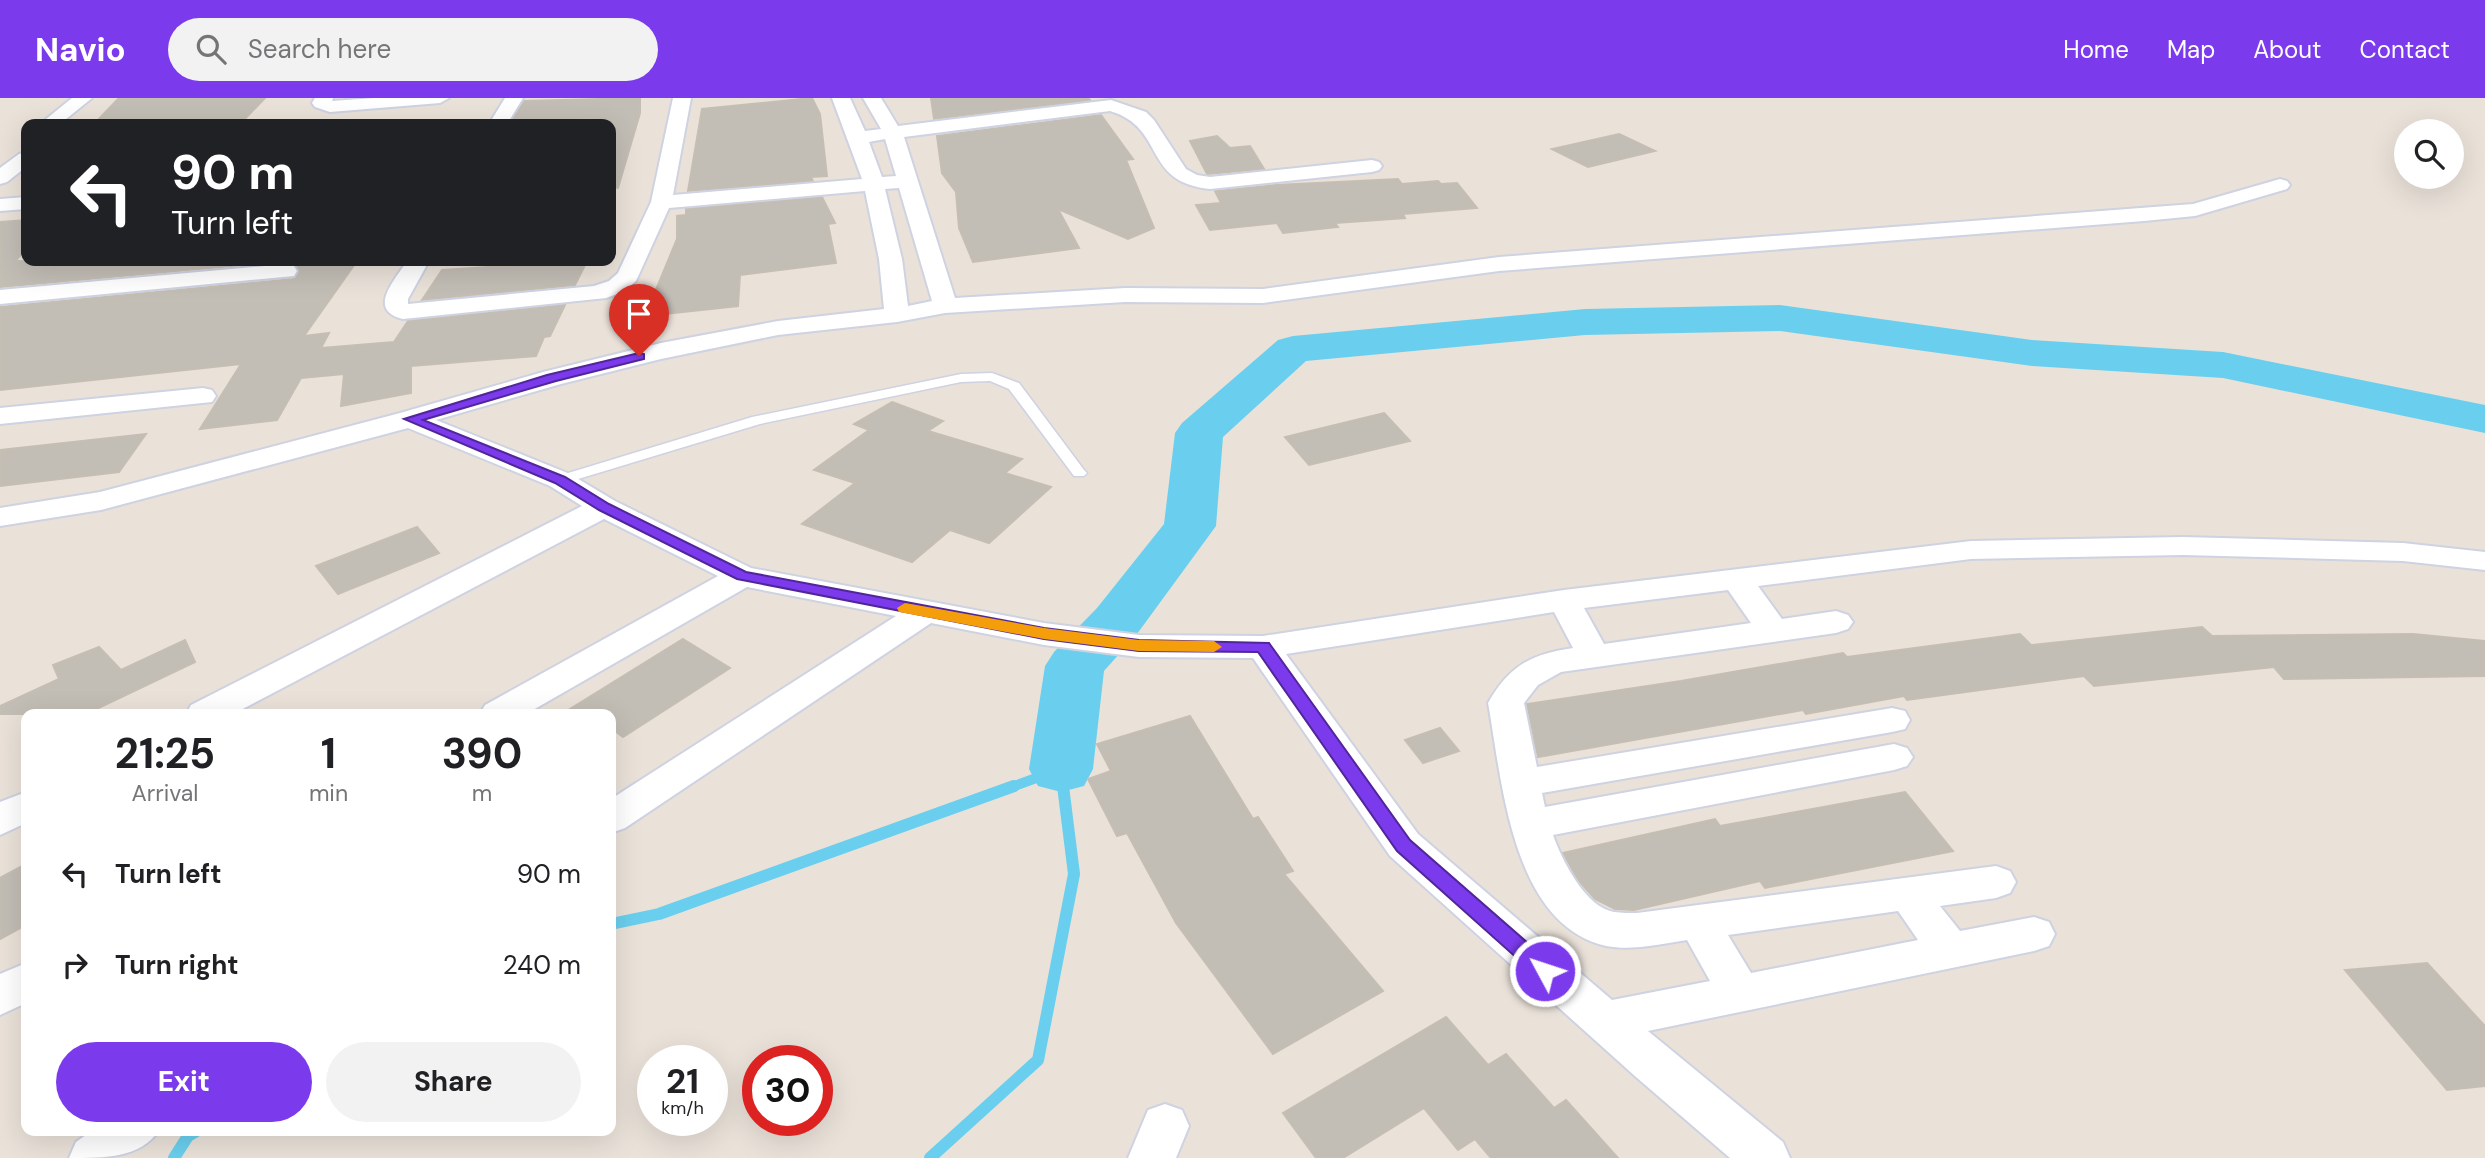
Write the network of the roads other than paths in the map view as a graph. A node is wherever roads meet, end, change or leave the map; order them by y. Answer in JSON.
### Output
{"nodes":[{"id":1,"x":83,"y":98,"type":"edge"},
{"id":2,"x":102,"y":98,"type":"edge"},
{"id":3,"x":324,"y":98,"type":"edge"},
{"id":4,"x":440,"y":98,"type":"edge"},
{"id":5,"x":514,"y":98,"type":"edge"},
{"id":6,"x":682,"y":98,"type":"edge"},
{"id":7,"x":841,"y":98,"type":"edge"},
{"id":8,"x":872,"y":98,"type":"edge"},
{"id":9,"x":56,"y":119,"type":"edge"},
{"id":10,"x":75,"y":119,"type":"edge"},
{"id":11,"x":501,"y":119,"type":"edge"},
{"id":12,"x":893,"y":133,"type":"junction"},
{"id":13,"x":860,"y":137,"type":"junction"},
{"id":14,"x":21,"y":146,"type":"edge"},
{"id":15,"x":0,"y":162,"type":"edge"},
{"id":16,"x":21,"y":162,"type":"edge"},
{"id":17,"x":1372,"y":166,"type":"dead end"},
{"id":18,"x":0,"y":178,"type":"edge"},
{"id":19,"x":907,"y":181,"type":"junction"},
{"id":20,"x":874,"y":184,"type":"junction"},
{"id":21,"x":2280,"y":185,"type":"dead end"},
{"id":22,"x":661,"y":202,"type":"junction"},
{"id":23,"x":21,"y":203,"type":"edge"},
{"id":24,"x":0,"y":205,"type":"edge"},
{"id":25,"x":415,"y":266,"type":"edge"},
{"id":26,"x":286,"y":271,"type":"dead end"},
{"id":27,"x":0,"y":297,"type":"edge"},
{"id":28,"x":945,"y":306,"type":"junction"},
{"id":29,"x":897,"y":315,"type":"junction"},
{"id":30,"x":203,"y":396,"type":"dead end"},
{"id":31,"x":0,"y":416,"type":"edge"},
{"id":32,"x":410,"y":419,"type":"junction"},
{"id":33,"x":1079,"y":473,"type":"dead end"},
{"id":34,"x":560,"y":480,"type":"junction"},
{"id":35,"x":604,"y":507,"type":"junction"},
{"id":36,"x":0,"y":516,"type":"edge"},
{"id":37,"x":2485,"y":561,"type":"edge"},
{"id":38,"x":742,"y":576,"type":"junction"},
{"id":39,"x":1736,"y":578,"type":"junction"},
{"id":40,"x":1563,"y":600,"type":"junction"},
{"id":41,"x":925,"y":612,"type":"junction"},
{"id":42,"x":1836,"y":622,"type":"dead end"},
{"id":43,"x":1773,"y":631,"type":"junction"},
{"id":44,"x":1263,"y":647,"type":"junction"},
{"id":45,"x":1594,"y":656,"type":"junction"},
{"id":46,"x":214,"y":709,"type":"edge"},
{"id":47,"x":507,"y":709,"type":"edge"},
{"id":48,"x":1892,"y":720,"type":"dead end"},
{"id":49,"x":1716,"y":750,"type":"junction"},
{"id":50,"x":1894,"y":757,"type":"dead end"},
{"id":51,"x":1522,"y":783,"type":"junction"},
{"id":52,"x":1738,"y":786,"type":"junction"},
{"id":53,"x":21,"y":809,"type":"edge"},
{"id":54,"x":616,"y":815,"type":"edge"},
{"id":55,"x":0,"y":820,"type":"edge"},
{"id":56,"x":1529,"y":825,"type":"junction"},
{"id":57,"x":1996,"y":882,"type":"dead end"},
{"id":58,"x":1908,"y":894,"type":"junction"},
{"id":59,"x":1699,"y":922,"type":"junction"},
{"id":60,"x":2034,"y":934,"type":"dead end"},
{"id":61,"x":1950,"y":951,"type":"junction"},
{"id":62,"x":21,"y":984,"type":"edge"},
{"id":63,"x":1740,"y":993,"type":"junction"},
{"id":64,"x":0,"y":996,"type":"edge"},
{"id":65,"x":1604,"y":1021,"type":"junction"},
{"id":66,"x":126,"y":1136,"type":"edge"},
{"id":67,"x":1761,"y":1156,"type":"edge"},
{"id":68,"x":93,"y":1158,"type":"edge"}],
"edges":[{"from":1,"to":9,"type":"street"},
{"from":2,"to":10,"type":"street"},
{"from":3,"to":4,"type":"street"},
{"from":5,"to":11,"type":"street"},
{"from":6,"to":22,"type":"street"},
{"from":7,"to":13,"type":"street"},
{"from":8,"to":12,"type":"street"},
{"from":12,"to":13,"type":"street"},
{"from":12,"to":17,"type":"street"},
{"from":12,"to":19,"type":"street"},
{"from":13,"to":20,"type":"street"},
{"from":14,"to":15,"type":"street"},
{"from":16,"to":18,"type":"street"},
{"from":19,"to":20,"type":"street"},
{"from":19,"to":28,"type":"street"},
{"from":20,"to":22,"type":"street"},
{"from":20,"to":29,"type":"street"},
{"from":21,"to":28,"type":"street"},
{"from":22,"to":25,"type":"street"},
{"from":23,"to":24,"type":"street"},
{"from":26,"to":27,"type":"street"},
{"from":28,"to":29,"type":"street"},
{"from":29,"to":32,"type":"street"},
{"from":30,"to":31,"type":"street"},
{"from":32,"to":34,"type":"street"},
{"from":32,"to":36,"type":"street"},
{"from":33,"to":34,"type":"lane"},
{"from":34,"to":35,"type":"street"},
{"from":35,"to":38,"type":"street"},
{"from":35,"to":46,"type":"street"},
{"from":37,"to":39,"type":"street"},
{"from":38,"to":41,"type":"street"},
{"from":38,"to":47,"type":"street"},
{"from":39,"to":40,"type":"street"},
{"from":39,"to":43,"type":"street"},
{"from":40,"to":44,"type":"street"},
{"from":40,"to":45,"type":"street"},
{"from":41,"to":44,"type":"street"},
{"from":41,"to":54,"type":"street"},
{"from":42,"to":43,"type":"street"},
{"from":43,"to":45,"type":"street"},
{"from":44,"to":65,"type":"street"},
{"from":45,"to":51,"type":"street"},
{"from":48,"to":49,"type":"street"},
{"from":49,"to":51,"type":"street"},
{"from":49,"to":52,"type":"street"},
{"from":50,"to":52,"type":"street"},
{"from":51,"to":56,"type":"street"},
{"from":52,"to":56,"type":"street"},
{"from":53,"to":55,"type":"street"},
{"from":56,"to":59,"type":"street"},
{"from":57,"to":58,"type":"street"},
{"from":58,"to":59,"type":"street"},
{"from":58,"to":61,"type":"street"},
{"from":59,"to":63,"type":"street"},
{"from":60,"to":61,"type":"street"},
{"from":61,"to":63,"type":"street"},
{"from":62,"to":64,"type":"street"},
{"from":63,"to":65,"type":"street"},
{"from":65,"to":67,"type":"street"},
{"from":66,"to":68,"type":"street"}]}
